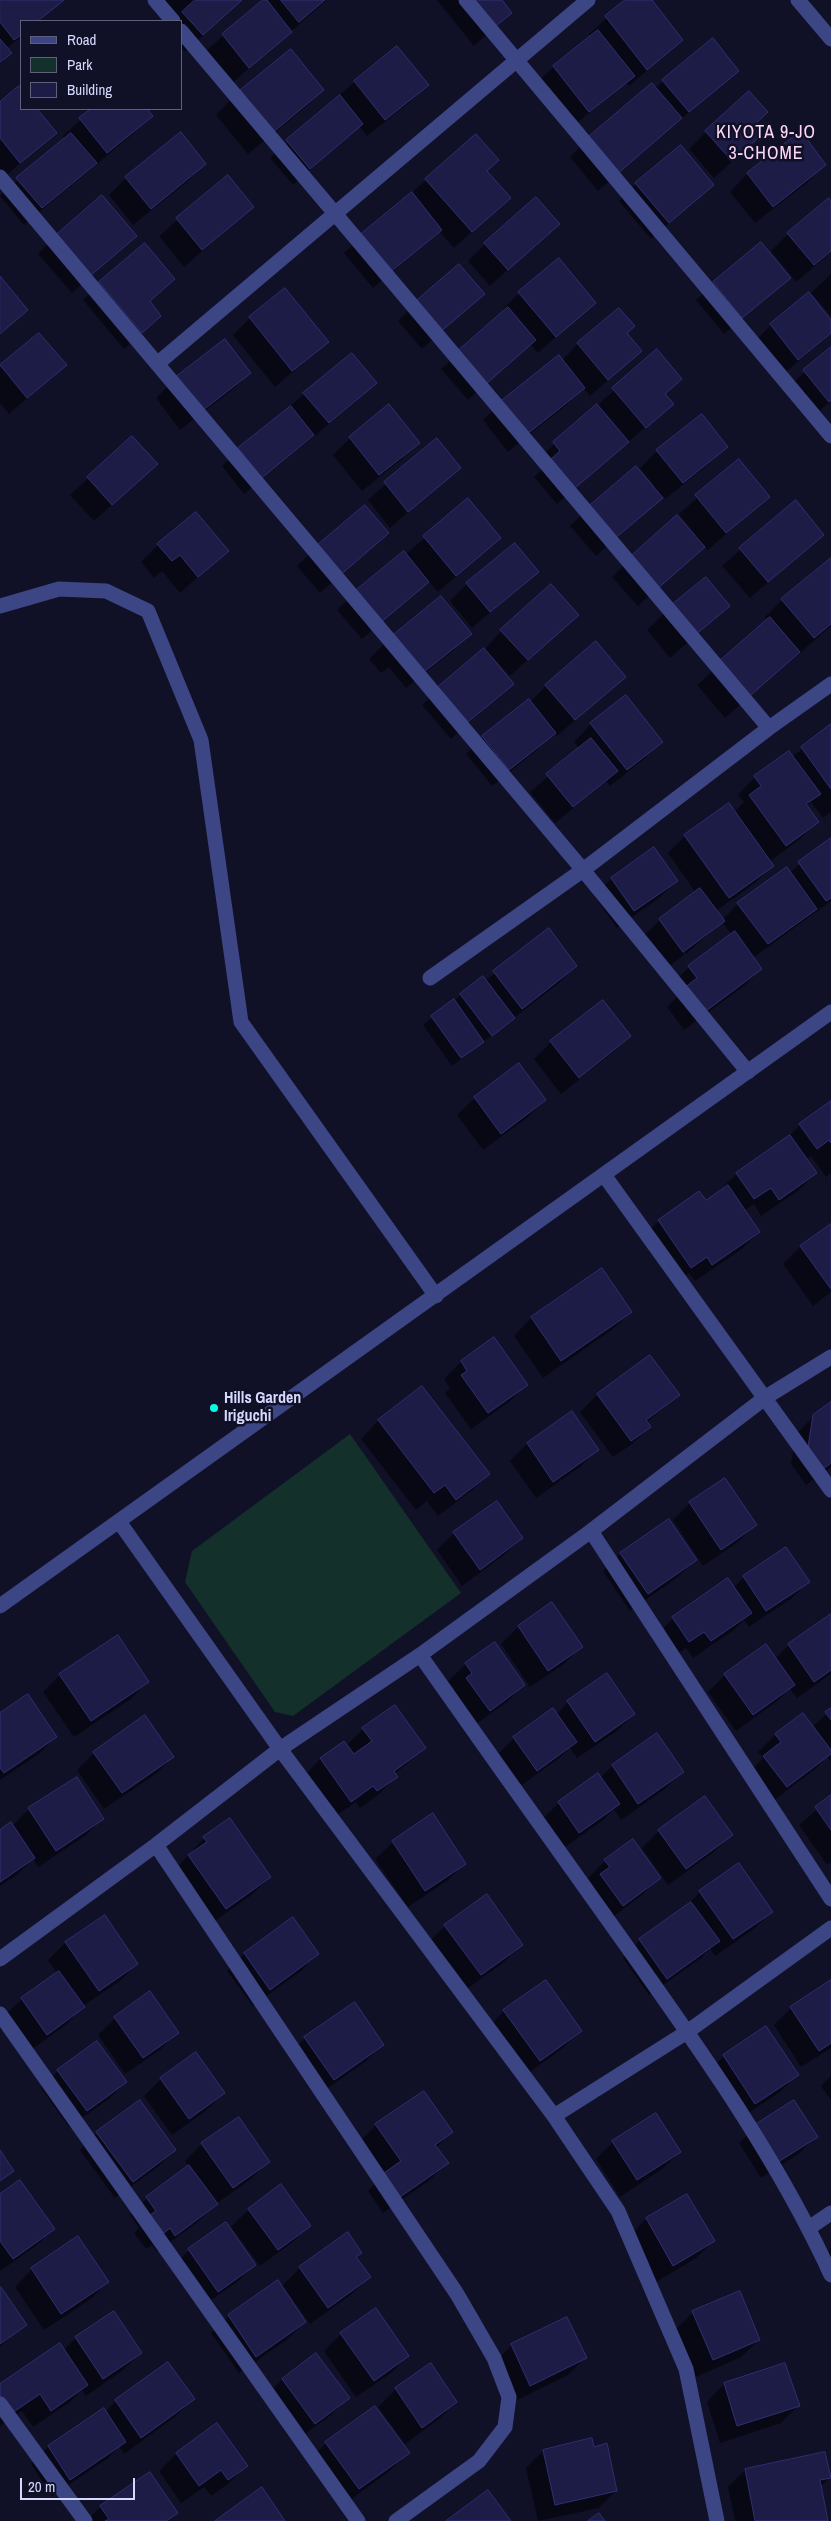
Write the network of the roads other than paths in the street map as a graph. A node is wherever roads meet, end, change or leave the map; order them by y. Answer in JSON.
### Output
{"nodes":[{"id":1,"x":155,"y":0,"type":"edge"},
{"id":2,"x":466,"y":0,"type":"edge"},
{"id":3,"x":588,"y":0,"type":"edge"},
{"id":4,"x":798,"y":0,"type":"edge"},
{"id":5,"x":172,"y":20,"type":"edge"},
{"id":6,"x":182,"y":32,"type":"edge"},
{"id":7,"x":831,"y":39,"type":"edge"},
{"id":8,"x":516,"y":60,"type":"junction"},
{"id":9,"x":0,"y":178,"type":"edge"},
{"id":10,"x":333,"y":213,"type":"junction"},
{"id":11,"x":156,"y":364,"type":"junction"},
{"id":12,"x":831,"y":436,"type":"edge"},
{"id":13,"x":0,"y":606,"type":"edge"},
{"id":14,"x":831,"y":684,"type":"edge"},
{"id":15,"x":769,"y":728,"type":"junction"},
{"id":16,"x":583,"y":870,"type":"junction"},
{"id":17,"x":430,"y":978,"type":"dead end"},
{"id":18,"x":831,"y":1012,"type":"edge"},
{"id":19,"x":748,"y":1072,"type":"junction"},
{"id":20,"x":604,"y":1174,"type":"junction"},
{"id":21,"x":436,"y":1296,"type":"junction"},
{"id":22,"x":831,"y":1357,"type":"edge"},
{"id":23,"x":766,"y":1397,"type":"junction"},
{"id":24,"x":831,"y":1490,"type":"edge"},
{"id":25,"x":120,"y":1523,"type":"junction"},
{"id":26,"x":591,"y":1531,"type":"junction"},
{"id":27,"x":0,"y":1606,"type":"edge"},
{"id":28,"x":420,"y":1655,"type":"junction"},
{"id":29,"x":280,"y":1749,"type":"junction"},
{"id":30,"x":156,"y":1846,"type":"junction"},
{"id":31,"x":831,"y":1899,"type":"edge"},
{"id":32,"x":831,"y":1928,"type":"edge"},
{"id":33,"x":0,"y":1959,"type":"edge"},
{"id":34,"x":0,"y":2014,"type":"edge"},
{"id":35,"x":687,"y":2032,"type":"junction"},
{"id":36,"x":554,"y":2116,"type":"junction"},
{"id":37,"x":831,"y":2214,"type":"edge"},
{"id":38,"x":810,"y":2228,"type":"junction"},
{"id":39,"x":831,"y":2275,"type":"edge"},
{"id":40,"x":0,"y":2404,"type":"edge"},
{"id":41,"x":85,"y":2521,"type":"edge"},
{"id":42,"x":358,"y":2521,"type":"edge"},
{"id":43,"x":396,"y":2521,"type":"edge"},
{"id":44,"x":717,"y":2521,"type":"edge"}],
"edges":[{"from":1,"to":5,"type":"street"},
{"from":2,"to":8,"type":"street"},
{"from":3,"to":8,"type":"street"},
{"from":4,"to":7,"type":"street"},
{"from":6,"to":10,"type":"street"},
{"from":8,"to":10,"type":"street"},
{"from":8,"to":12,"type":"street"},
{"from":9,"to":11,"type":"street"},
{"from":10,"to":11,"type":"street"},
{"from":10,"to":15,"type":"street"},
{"from":11,"to":16,"type":"street"},
{"from":13,"to":21,"type":"street"},
{"from":14,"to":15,"type":"street"},
{"from":15,"to":16,"type":"street"},
{"from":16,"to":17,"type":"street"},
{"from":16,"to":19,"type":"street"},
{"from":18,"to":19,"type":"street"},
{"from":19,"to":20,"type":"street"},
{"from":20,"to":21,"type":"street"},
{"from":20,"to":23,"type":"street"},
{"from":21,"to":25,"type":"street"},
{"from":22,"to":23,"type":"street"},
{"from":23,"to":24,"type":"street"},
{"from":23,"to":26,"type":"street"},
{"from":25,"to":27,"type":"street"},
{"from":25,"to":29,"type":"street"},
{"from":26,"to":28,"type":"street"},
{"from":26,"to":31,"type":"street"},
{"from":28,"to":29,"type":"street"},
{"from":28,"to":35,"type":"street"},
{"from":29,"to":30,"type":"street"},
{"from":29,"to":36,"type":"street"},
{"from":30,"to":33,"type":"street"},
{"from":30,"to":43,"type":"street"},
{"from":32,"to":35,"type":"street"},
{"from":34,"to":42,"type":"street"},
{"from":35,"to":36,"type":"street"},
{"from":35,"to":38,"type":"street"},
{"from":36,"to":44,"type":"street"},
{"from":37,"to":38,"type":"street"},
{"from":38,"to":39,"type":"street"},
{"from":40,"to":41,"type":"street"}]}
